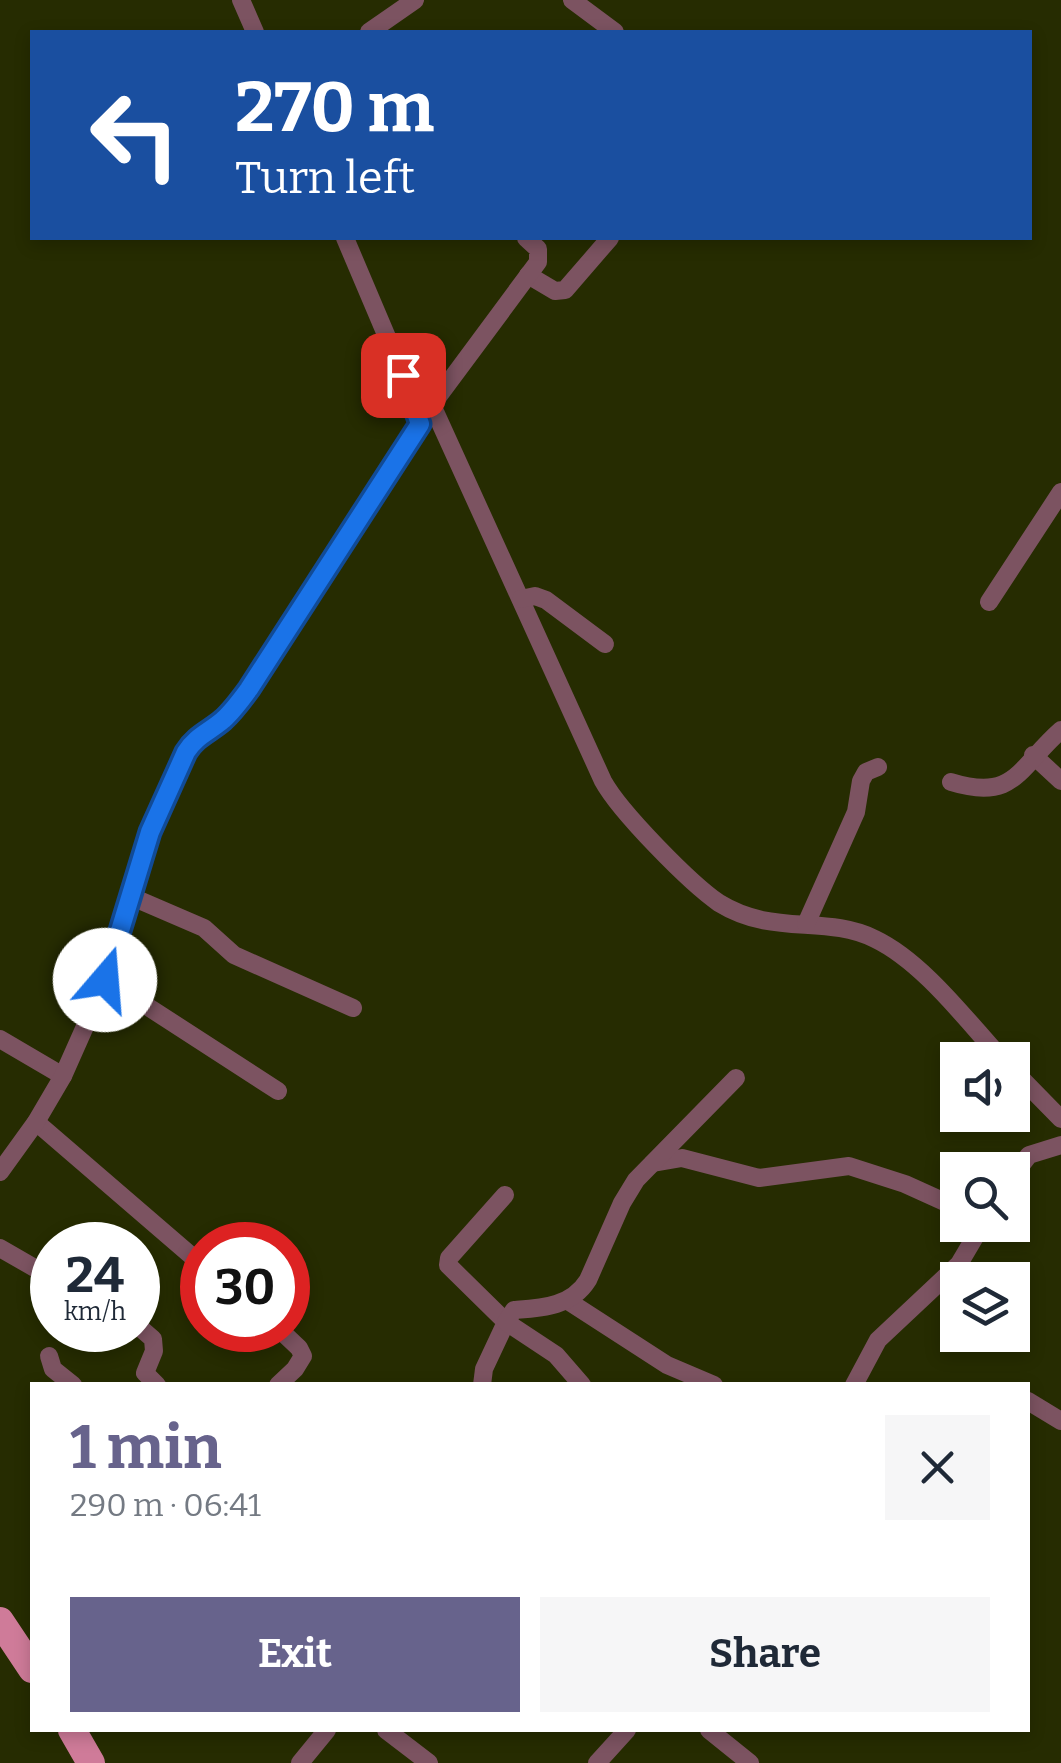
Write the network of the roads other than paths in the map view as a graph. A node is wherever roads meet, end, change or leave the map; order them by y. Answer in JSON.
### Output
{"nodes":[{"id":1,"x":241,"y":0,"type":"edge"},
{"id":2,"x":414,"y":0,"type":"edge"},
{"id":3,"x":572,"y":0,"type":"edge"},
{"id":4,"x":255,"y":30,"type":"edge"},
{"id":5,"x":373,"y":30,"type":"edge"},
{"id":6,"x":612,"y":30,"type":"edge"},
{"id":7,"x":346,"y":240,"type":"edge"},
{"id":8,"x":528,"y":240,"type":"edge"},
{"id":9,"x":608,"y":240,"type":"edge"},
{"id":10,"x":528,"y":275,"type":"junction"},
{"id":11,"x":432,"y":405,"type":"junction"},
{"id":12,"x":420,"y":424,"type":"junction"},
{"id":13,"x":1061,"y":492,"type":"edge"},
{"id":14,"x":521,"y":599,"type":"junction"},
{"id":15,"x":989,"y":602,"type":"dead end"},
{"id":16,"x":605,"y":644,"type":"dead end"},
{"id":17,"x":1061,"y":730,"type":"edge"},
{"id":18,"x":1033,"y":755,"type":"junction"},
{"id":19,"x":878,"y":766,"type":"dead end"},
{"id":20,"x":1061,"y":781,"type":"edge"},
{"id":21,"x":951,"y":782,"type":"dead end"},
{"id":22,"x":132,"y":897,"type":"junction"},
{"id":23,"x":806,"y":924,"type":"junction"},
{"id":24,"x":105,"y":980,"type":"junction"},
{"id":25,"x":353,"y":1008,"type":"dead end"},
{"id":26,"x":0,"y":1039,"type":"edge"},
{"id":27,"x":987,"y":1042,"type":"edge"},
{"id":28,"x":63,"y":1076,"type":"junction"},
{"id":29,"x":736,"y":1078,"type":"dead end"},
{"id":30,"x":1030,"y":1088,"type":"edge"},
{"id":31,"x":278,"y":1090,"type":"dead end"},
{"id":32,"x":1061,"y":1120,"type":"edge"},
{"id":33,"x":36,"y":1122,"type":"junction"},
{"id":34,"x":1061,"y":1145,"type":"edge"},
{"id":35,"x":1030,"y":1155,"type":"edge"},
{"id":36,"x":652,"y":1163,"type":"junction"},
{"id":37,"x":0,"y":1172,"type":"edge"},
{"id":38,"x":504,"y":1195,"type":"dead end"},
{"id":39,"x":940,"y":1200,"type":"edge"},
{"id":40,"x":972,"y":1242,"type":"edge"},
{"id":41,"x":180,"y":1245,"type":"edge"},
{"id":42,"x":0,"y":1248,"type":"edge"},
{"id":43,"x":30,"y":1265,"type":"edge"},
{"id":44,"x":568,"y":1301,"type":"junction"},
{"id":45,"x":506,"y":1322,"type":"junction"},
{"id":46,"x":153,"y":1352,"type":"edge"},
{"id":47,"x":300,"y":1352,"type":"edge"},
{"id":48,"x":49,"y":1356,"type":"dead end"},
{"id":49,"x":69,"y":1382,"type":"edge"},
{"id":50,"x":149,"y":1382,"type":"edge"},
{"id":51,"x":281,"y":1382,"type":"edge"},
{"id":52,"x":482,"y":1382,"type":"edge"},
{"id":53,"x":579,"y":1382,"type":"edge"},
{"id":54,"x":707,"y":1382,"type":"edge"},
{"id":55,"x":856,"y":1382,"type":"edge"},
{"id":56,"x":1030,"y":1402,"type":"edge"},
{"id":57,"x":1061,"y":1420,"type":"edge"},
{"id":58,"x":0,"y":1621,"type":"edge"},
{"id":59,"x":30,"y":1665,"type":"edge"},
{"id":60,"x":73,"y":1732,"type":"edge"},
{"id":61,"x":325,"y":1732,"type":"edge"},
{"id":62,"x":389,"y":1732,"type":"edge"},
{"id":63,"x":625,"y":1732,"type":"edge"},
{"id":64,"x":711,"y":1732,"type":"edge"},
{"id":65,"x":91,"y":1763,"type":"edge"},
{"id":66,"x":300,"y":1763,"type":"edge"},
{"id":67,"x":429,"y":1763,"type":"edge"},
{"id":68,"x":597,"y":1763,"type":"edge"},
{"id":69,"x":750,"y":1763,"type":"edge"}],
"edges":[{"from":1,"to":4,"type":"street"},
{"from":2,"to":5,"type":"street"},
{"from":3,"to":6,"type":"street"},
{"from":7,"to":12,"type":"street"},
{"from":8,"to":10,"type":"street"},
{"from":9,"to":10,"type":"street"},
{"from":10,"to":11,"type":"street"},
{"from":11,"to":12,"type":"street"},
{"from":11,"to":14,"type":"street"},
{"from":12,"to":22,"type":"street"},
{"from":13,"to":15,"type":"street"},
{"from":14,"to":16,"type":"street"},
{"from":14,"to":23,"type":"street"},
{"from":17,"to":18,"type":"street"},
{"from":18,"to":20,"type":"street"},
{"from":18,"to":21,"type":"street"},
{"from":19,"to":23,"type":"street"},
{"from":22,"to":24,"type":"street"},
{"from":22,"to":25,"type":"street"},
{"from":23,"to":27,"type":"street"},
{"from":24,"to":28,"type":"street"},
{"from":24,"to":31,"type":"street"},
{"from":26,"to":28,"type":"street"},
{"from":28,"to":33,"type":"street"},
{"from":29,"to":36,"type":"street"},
{"from":30,"to":32,"type":"street"},
{"from":33,"to":37,"type":"street"},
{"from":33,"to":41,"type":"street"},
{"from":34,"to":35,"type":"street"},
{"from":36,"to":39,"type":"street"},
{"from":36,"to":44,"type":"street"},
{"from":38,"to":45,"type":"street"},
{"from":40,"to":55,"type":"street"},
{"from":42,"to":43,"type":"street"},
{"from":44,"to":45,"type":"street"},
{"from":44,"to":54,"type":"street"},
{"from":45,"to":52,"type":"street"},
{"from":45,"to":53,"type":"street"},
{"from":46,"to":50,"type":"street"},
{"from":47,"to":51,"type":"street"},
{"from":48,"to":49,"type":"street"},
{"from":56,"to":57,"type":"street"},
{"from":58,"to":59,"type":"main road"},
{"from":60,"to":65,"type":"main road"},
{"from":61,"to":66,"type":"street"},
{"from":62,"to":67,"type":"street"},
{"from":63,"to":68,"type":"street"},
{"from":64,"to":69,"type":"street"}]}
